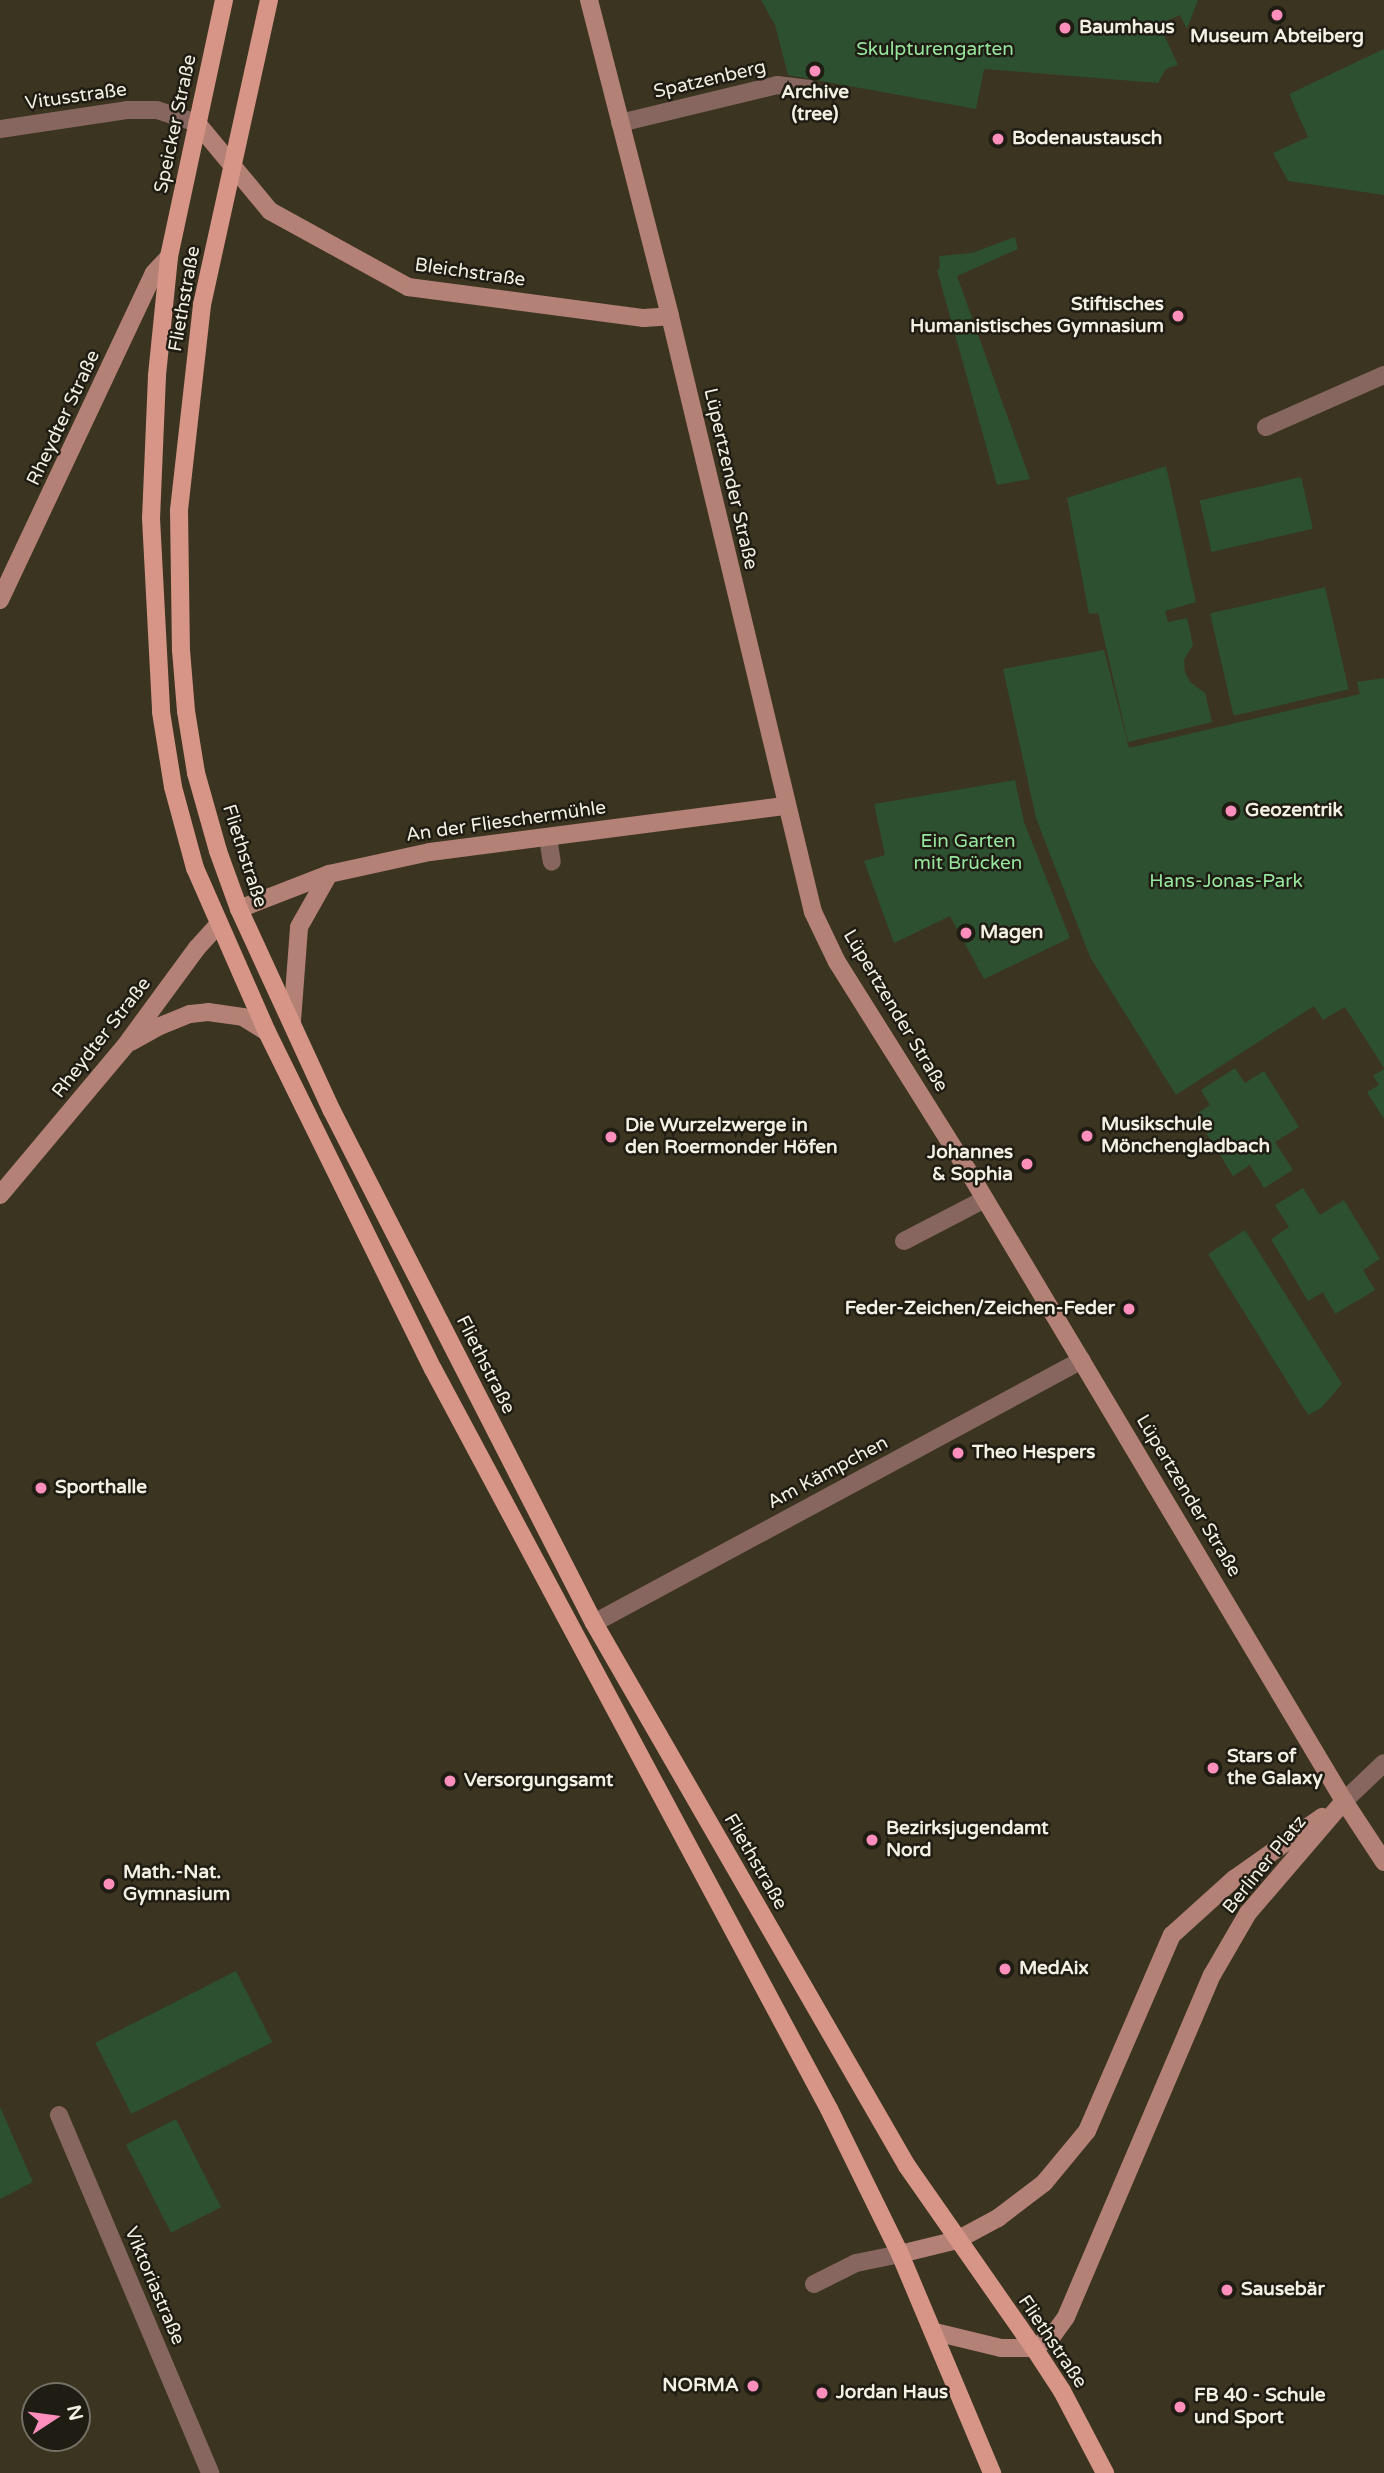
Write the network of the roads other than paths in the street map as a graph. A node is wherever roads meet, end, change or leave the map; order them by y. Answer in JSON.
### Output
{"nodes":[{"id":1,"x":224,"y":0,"type":"edge"},
{"id":2,"x":269,"y":0,"type":"edge"},
{"id":3,"x":589,"y":0,"type":"edge"},
{"id":4,"x":810,"y":89,"type":"dead end"},
{"id":5,"x":197,"y":123,"type":"junction"},
{"id":6,"x":620,"y":123,"type":"junction"},
{"id":7,"x":0,"y":130,"type":"edge"},
{"id":8,"x":234,"y":167,"type":"junction"},
{"id":9,"x":169,"y":257,"type":"junction"},
{"id":10,"x":670,"y":316,"type":"junction"},
{"id":11,"x":1384,"y":375,"type":"edge"},
{"id":12,"x":1266,"y":428,"type":"dead end"},
{"id":13,"x":0,"y":600,"type":"edge"},
{"id":14,"x":786,"y":806,"type":"junction"},
{"id":15,"x":548,"y":838,"type":"junction"},
{"id":16,"x":552,"y":862,"type":"dead end"},
{"id":17,"x":329,"y":874,"type":"junction"},
{"id":18,"x":239,"y":909,"type":"junction"},
{"id":19,"x":218,"y":925,"type":"junction"},
{"id":20,"x":292,"y":1021,"type":"junction"},
{"id":21,"x":267,"y":1032,"type":"junction"},
{"id":22,"x":125,"y":1046,"type":"junction"},
{"id":23,"x":0,"y":1195,"type":"edge"},
{"id":24,"x":985,"y":1199,"type":"junction"},
{"id":25,"x":904,"y":1241,"type":"dead end"},
{"id":26,"x":1082,"y":1360,"type":"junction"},
{"id":27,"x":594,"y":1623,"type":"junction"},
{"id":28,"x":1384,"y":1763,"type":"edge"},
{"id":29,"x":1344,"y":1801,"type":"junction"},
{"id":30,"x":1384,"y":1862,"type":"edge"},
{"id":31,"x":59,"y":2115,"type":"dead end"},
{"id":32,"x":957,"y":2240,"type":"junction"},
{"id":33,"x":900,"y":2254,"type":"junction"},
{"id":34,"x":814,"y":2284,"type":"dead end"},
{"id":35,"x":935,"y":2332,"type":"junction"},
{"id":36,"x":1034,"y":2348,"type":"junction"},
{"id":37,"x":995,"y":2470,"type":"edge"},
{"id":38,"x":210,"y":2473,"type":"edge"},
{"id":39,"x":1105,"y":2473,"type":"edge"}],
"edges":[{"from":1,"to":5,"type":"main road","name":"Speicker Straße"},
{"from":2,"to":8,"type":"main road"},
{"from":3,"to":6,"type":"street","name":"Lüpertzender Straße"},
{"from":4,"to":6,"type":"street","name":"Spatzenberg"},
{"from":5,"to":7,"type":"street","name":"Vitusstraße"},
{"from":5,"to":8,"type":"street","name":"Bleichstraße"},
{"from":5,"to":9,"type":"main road","name":"Speicker Straße"},
{"from":6,"to":10,"type":"street","name":"Lüpertzender Straße"},
{"from":8,"to":10,"type":"street","name":"Bleichstraße"},
{"from":8,"to":18,"type":"main road","name":"Fliethstraße"},
{"from":9,"to":13,"type":"street","name":"Rheydter Straße"},
{"from":9,"to":19,"type":"main road","name":"Fliethstraße"},
{"from":10,"to":14,"type":"street","name":"Lüpertzender Straße"},
{"from":11,"to":12,"type":"street"},
{"from":14,"to":15,"type":"street","name":"An der Flieschermühle"},
{"from":14,"to":24,"type":"street","name":"Lüpertzender Straße"},
{"from":15,"to":16,"type":"street"},
{"from":15,"to":17,"type":"street","name":"An der Flieschermühle"},
{"from":17,"to":18,"type":"street","name":"An der Flieschermühle"},
{"from":17,"to":20,"type":"street"},
{"from":18,"to":19,"type":"main road","name":"Rheydter Straße"},
{"from":18,"to":20,"type":"main road","name":"Fliethstraße"},
{"from":19,"to":21,"type":"main road","name":"Fliethstraße"},
{"from":19,"to":22,"type":"street","name":"Rheydter Straße"},
{"from":20,"to":27,"type":"main road","name":"Fliethstraße"},
{"from":21,"to":22,"type":"street"},
{"from":21,"to":33,"type":"main road","name":"Fliethstraße"},
{"from":22,"to":23,"type":"street","name":"Rheydter Straße"},
{"from":24,"to":25,"type":"street"},
{"from":24,"to":26,"type":"street","name":"Lüpertzender Straße"},
{"from":26,"to":27,"type":"street","name":"Am Kämpchen"},
{"from":26,"to":29,"type":"street","name":"Lüpertzender Straße"},
{"from":27,"to":32,"type":"main road","name":"Fliethstraße"},
{"from":28,"to":29,"type":"street"},
{"from":29,"to":30,"type":"street","name":"Lüpertzender Straße"},
{"from":29,"to":32,"type":"street","name":"Berliner Platz"},
{"from":29,"to":36,"type":"street","name":"Berliner Platz"},
{"from":31,"to":38,"type":"street","name":"Viktoriastraße"},
{"from":32,"to":33,"type":"street"},
{"from":32,"to":36,"type":"main road","name":"Fliethstraße"},
{"from":33,"to":34,"type":"street"},
{"from":33,"to":35,"type":"main road","name":"Fliethstraße"},
{"from":35,"to":36,"type":"street"},
{"from":35,"to":37,"type":"main road","name":"Fliethstraße"},
{"from":36,"to":39,"type":"main road","name":"Fliethstraße"}]}
